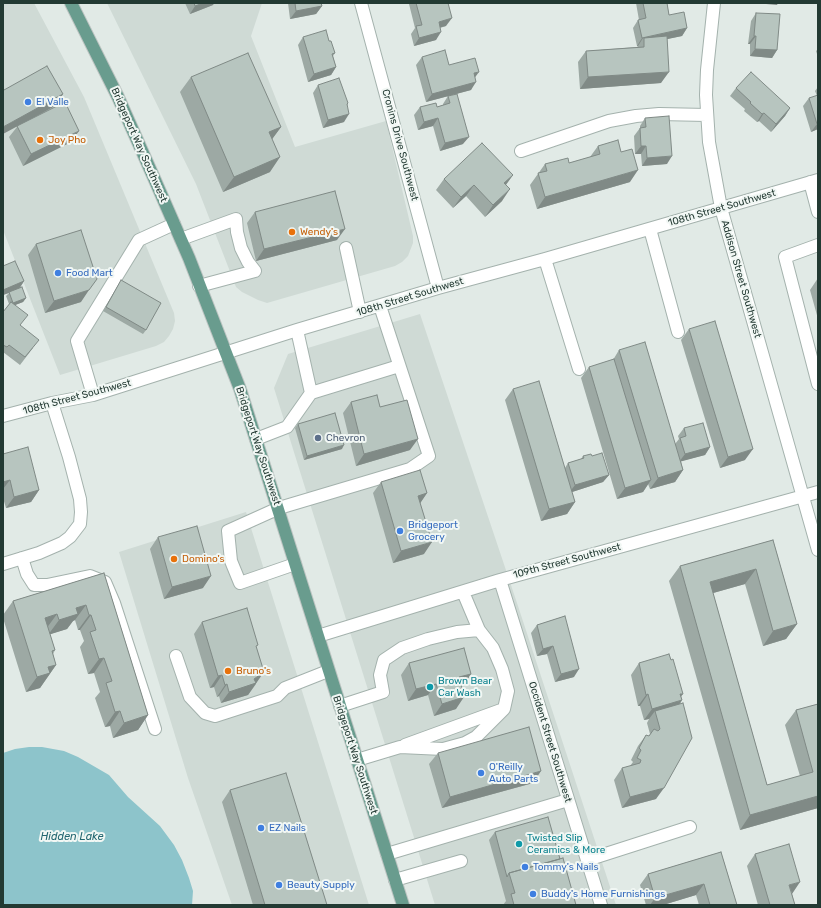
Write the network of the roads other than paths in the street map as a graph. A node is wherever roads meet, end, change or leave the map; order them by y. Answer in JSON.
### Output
{"nodes":[{"id":1,"x":71,"y":3,"type":"edge"},
{"id":2,"x":362,"y":3,"type":"edge"},
{"id":3,"x":714,"y":3,"type":"edge"},
{"id":4,"x":707,"y":115,"type":"junction"},
{"id":5,"x":521,"y":151,"type":"dead end"},
{"id":6,"x":814,"y":181,"type":"edge"},
{"id":7,"x":721,"y":208,"type":"junction"},
{"id":8,"x":818,"y":212,"type":"edge"},
{"id":9,"x":174,"y":224,"type":"junction"},
{"id":10,"x":650,"y":229,"type":"junction"},
{"id":11,"x":181,"y":239,"type":"junction"},
{"id":12,"x":818,"y":245,"type":"edge"},
{"id":13,"x":346,"y":248,"type":"dead end"},
{"id":14,"x":545,"y":259,"type":"junction"},
{"id":15,"x":199,"y":286,"type":"junction"},
{"id":16,"x":438,"y":288,"type":"junction"},
{"id":17,"x":380,"y":306,"type":"junction"},
{"id":18,"x":360,"y":312,"type":"junction"},
{"id":19,"x":297,"y":330,"type":"junction"},
{"id":20,"x":678,"y":332,"type":"dead end"},
{"id":21,"x":225,"y":352,"type":"junction"},
{"id":22,"x":399,"y":366,"type":"junction"},
{"id":23,"x":579,"y":369,"type":"dead end"},
{"id":24,"x":818,"y":384,"type":"edge"},
{"id":25,"x":311,"y":393,"type":"junction"},
{"id":26,"x":93,"y":394,"type":"junction"},
{"id":27,"x":52,"y":403,"type":"junction"},
{"id":28,"x":3,"y":416,"type":"edge"},
{"id":29,"x":256,"y":439,"type":"junction"},
{"id":30,"x":818,"y":492,"type":"edge"},
{"id":31,"x":803,"y":496,"type":"junction"},
{"id":32,"x":279,"y":508,"type":"junction"},
{"id":33,"x":818,"y":550,"type":"edge"},
{"id":34,"x":22,"y":558,"type":"junction"},
{"id":35,"x":3,"y":564,"type":"edge"},
{"id":36,"x":295,"y":564,"type":"junction"},
{"id":37,"x":500,"y":580,"type":"junction"},
{"id":38,"x":463,"y":592,"type":"junction"},
{"id":39,"x":479,"y":630,"type":"junction"},
{"id":40,"x":318,"y":636,"type":"junction"},
{"id":41,"x":176,"y":656,"type":"dead end"},
{"id":42,"x":328,"y":671,"type":"junction"},
{"id":43,"x":340,"y":706,"type":"junction"},
{"id":44,"x":504,"y":709,"type":"junction"},
{"id":45,"x":155,"y":729,"type":"dead end"},
{"id":46,"x":400,"y":746,"type":"junction"},
{"id":47,"x":357,"y":760,"type":"junction"},
{"id":48,"x":568,"y":800,"type":"junction"},
{"id":49,"x":690,"y":828,"type":"dead end"},
{"id":50,"x":387,"y":854,"type":"junction"},
{"id":51,"x":587,"y":860,"type":"junction"},
{"id":52,"x":461,"y":861,"type":"dead end"},
{"id":53,"x":395,"y":880,"type":"junction"},
{"id":54,"x":403,"y":905,"type":"edge"},
{"id":55,"x":601,"y":905,"type":"edge"}],
"edges":[{"from":1,"to":9,"type":"main road","name":"Bridgeport Way Southwest"},
{"from":2,"to":16,"type":"street","name":"Cronins Drive Southwest"},
{"from":3,"to":4,"type":"street","name":"Addison Street Southwest"},
{"from":4,"to":5,"type":"street"},
{"from":4,"to":7,"type":"street","name":"Addison Street Southwest"},
{"from":6,"to":7,"type":"street","name":"108th Street Southwest"},
{"from":6,"to":8,"type":"street"},
{"from":7,"to":10,"type":"street","name":"108th Street Southwest"},
{"from":7,"to":31,"type":"street","name":"Addison Street Southwest"},
{"from":9,"to":11,"type":"main road","name":"Bridgeport Way Southwest"},
{"from":9,"to":26,"type":"street"},
{"from":10,"to":14,"type":"street","name":"108th Street Southwest"},
{"from":10,"to":20,"type":"street"},
{"from":11,"to":15,"type":"main road","name":"Bridgeport Way Southwest"},
{"from":11,"to":15,"type":"street"},
{"from":12,"to":24,"type":"street"},
{"from":13,"to":18,"type":"street"},
{"from":14,"to":16,"type":"street","name":"108th Street Southwest"},
{"from":14,"to":23,"type":"street"},
{"from":15,"to":21,"type":"main road","name":"Bridgeport Way Southwest"},
{"from":16,"to":17,"type":"street","name":"108th Street Southwest"},
{"from":17,"to":18,"type":"street","name":"108th Street Southwest"},
{"from":17,"to":22,"type":"street"},
{"from":18,"to":19,"type":"street","name":"108th Street Southwest"},
{"from":19,"to":21,"type":"street","name":"108th Street Southwest"},
{"from":19,"to":25,"type":"street"},
{"from":21,"to":26,"type":"street","name":"108th Street Southwest"},
{"from":21,"to":29,"type":"main road","name":"Bridgeport Way Southwest"},
{"from":22,"to":25,"type":"street"},
{"from":22,"to":32,"type":"street"},
{"from":25,"to":29,"type":"street"},
{"from":26,"to":27,"type":"street","name":"108th Street Southwest"},
{"from":27,"to":28,"type":"street","name":"108th Street Southwest"},
{"from":27,"to":34,"type":"street"},
{"from":29,"to":32,"type":"main road","name":"Bridgeport Way Southwest"},
{"from":30,"to":31,"type":"street","name":"109th Street Southwest"},
{"from":31,"to":33,"type":"street","name":"Addison Street Southwest"},
{"from":31,"to":37,"type":"street","name":"109th Street Southwest"},
{"from":32,"to":36,"type":"main road","name":"Bridgeport Way Southwest"},
{"from":32,"to":36,"type":"street"},
{"from":34,"to":35,"type":"street"},
{"from":34,"to":45,"type":"street"},
{"from":36,"to":40,"type":"main road","name":"Bridgeport Way Southwest"},
{"from":37,"to":38,"type":"street","name":"109th Street Southwest"},
{"from":37,"to":48,"type":"street","name":"Occident Street Southwest"},
{"from":38,"to":39,"type":"street"},
{"from":38,"to":40,"type":"street","name":"109th Street Southwest"},
{"from":39,"to":43,"type":"street"},
{"from":39,"to":44,"type":"street"},
{"from":40,"to":42,"type":"main road","name":"Bridgeport Way Southwest"},
{"from":41,"to":42,"type":"street"},
{"from":42,"to":43,"type":"main road","name":"Bridgeport Way Southwest"},
{"from":43,"to":47,"type":"main road","name":"Bridgeport Way Southwest"},
{"from":44,"to":46,"type":"street"},
{"from":44,"to":46,"type":"street"},
{"from":46,"to":47,"type":"street"},
{"from":47,"to":50,"type":"main road","name":"Bridgeport Way Southwest"},
{"from":48,"to":50,"type":"street"},
{"from":48,"to":51,"type":"street","name":"Occident Street Southwest"},
{"from":49,"to":51,"type":"street"},
{"from":50,"to":53,"type":"main road","name":"Bridgeport Way Southwest"},
{"from":51,"to":55,"type":"street","name":"Occident Street Southwest"},
{"from":52,"to":53,"type":"street"},
{"from":53,"to":54,"type":"main road","name":"Bridgeport Way Southwest"}]}
